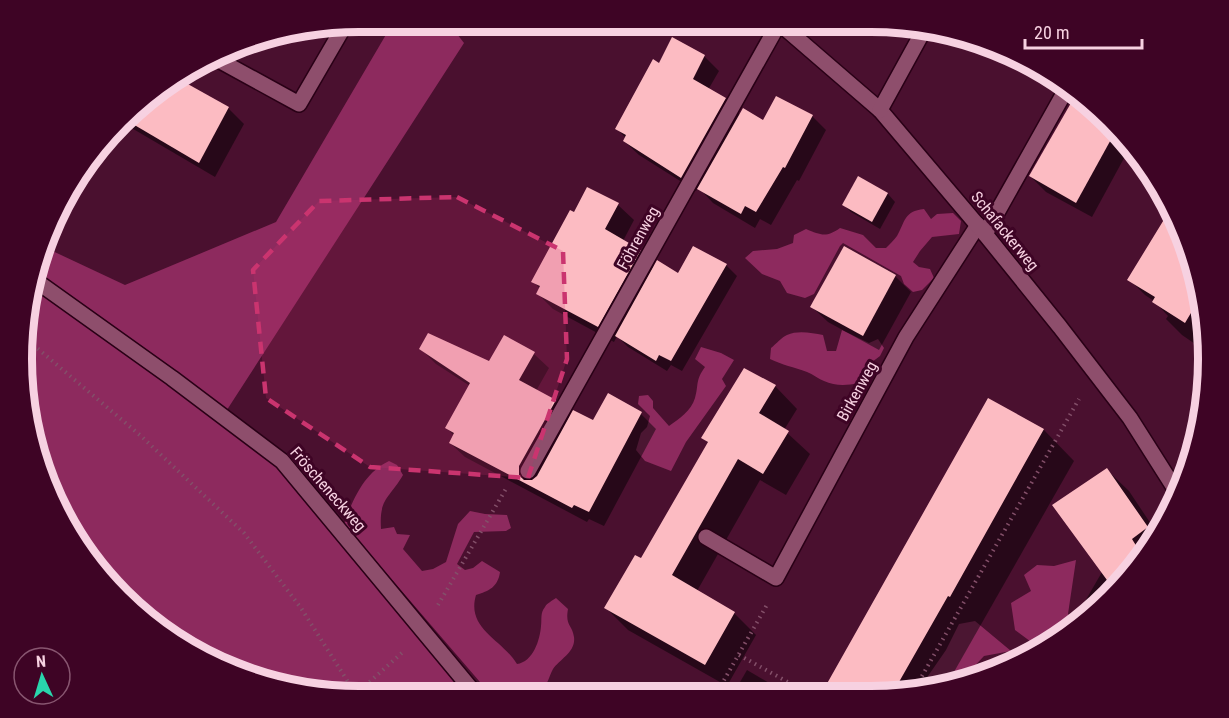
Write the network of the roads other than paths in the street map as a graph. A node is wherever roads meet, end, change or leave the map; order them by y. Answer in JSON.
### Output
{"nodes":[{"id":1,"x":773,"y":31,"type":"edge"},
{"id":2,"x":788,"y":31,"type":"edge"},
{"id":3,"x":341,"y":32,"type":"edge"},
{"id":4,"x":921,"y":36,"type":"edge"},
{"id":5,"x":222,"y":62,"type":"edge"},
{"id":6,"x":1063,"y":95,"type":"edge"},
{"id":7,"x":880,"y":110,"type":"junction"},
{"id":8,"x":981,"y":229,"type":"junction"},
{"id":9,"x":41,"y":284,"type":"edge"},
{"id":10,"x":528,"y":471,"type":"road end"},
{"id":11,"x":1173,"y":485,"type":"edge"},
{"id":12,"x":706,"y":537,"type":"dead end"},
{"id":13,"x":469,"y":687,"type":"edge"}],
"edges":[{"from":1,"to":10,"type":"street","name":"Föhrenweg"},
{"from":2,"to":7,"type":"street","name":"Schafackerweg"},
{"from":3,"to":5,"type":"street"},
{"from":4,"to":7,"type":"street"},
{"from":6,"to":8,"type":"street","name":"Birkenweg"},
{"from":7,"to":8,"type":"street","name":"Schafackerweg"},
{"from":8,"to":11,"type":"street","name":"Schafackerweg"},
{"from":8,"to":12,"type":"street","name":"Birkenweg"},
{"from":9,"to":13,"type":"street","name":"Fröscheneckweg"}]}
